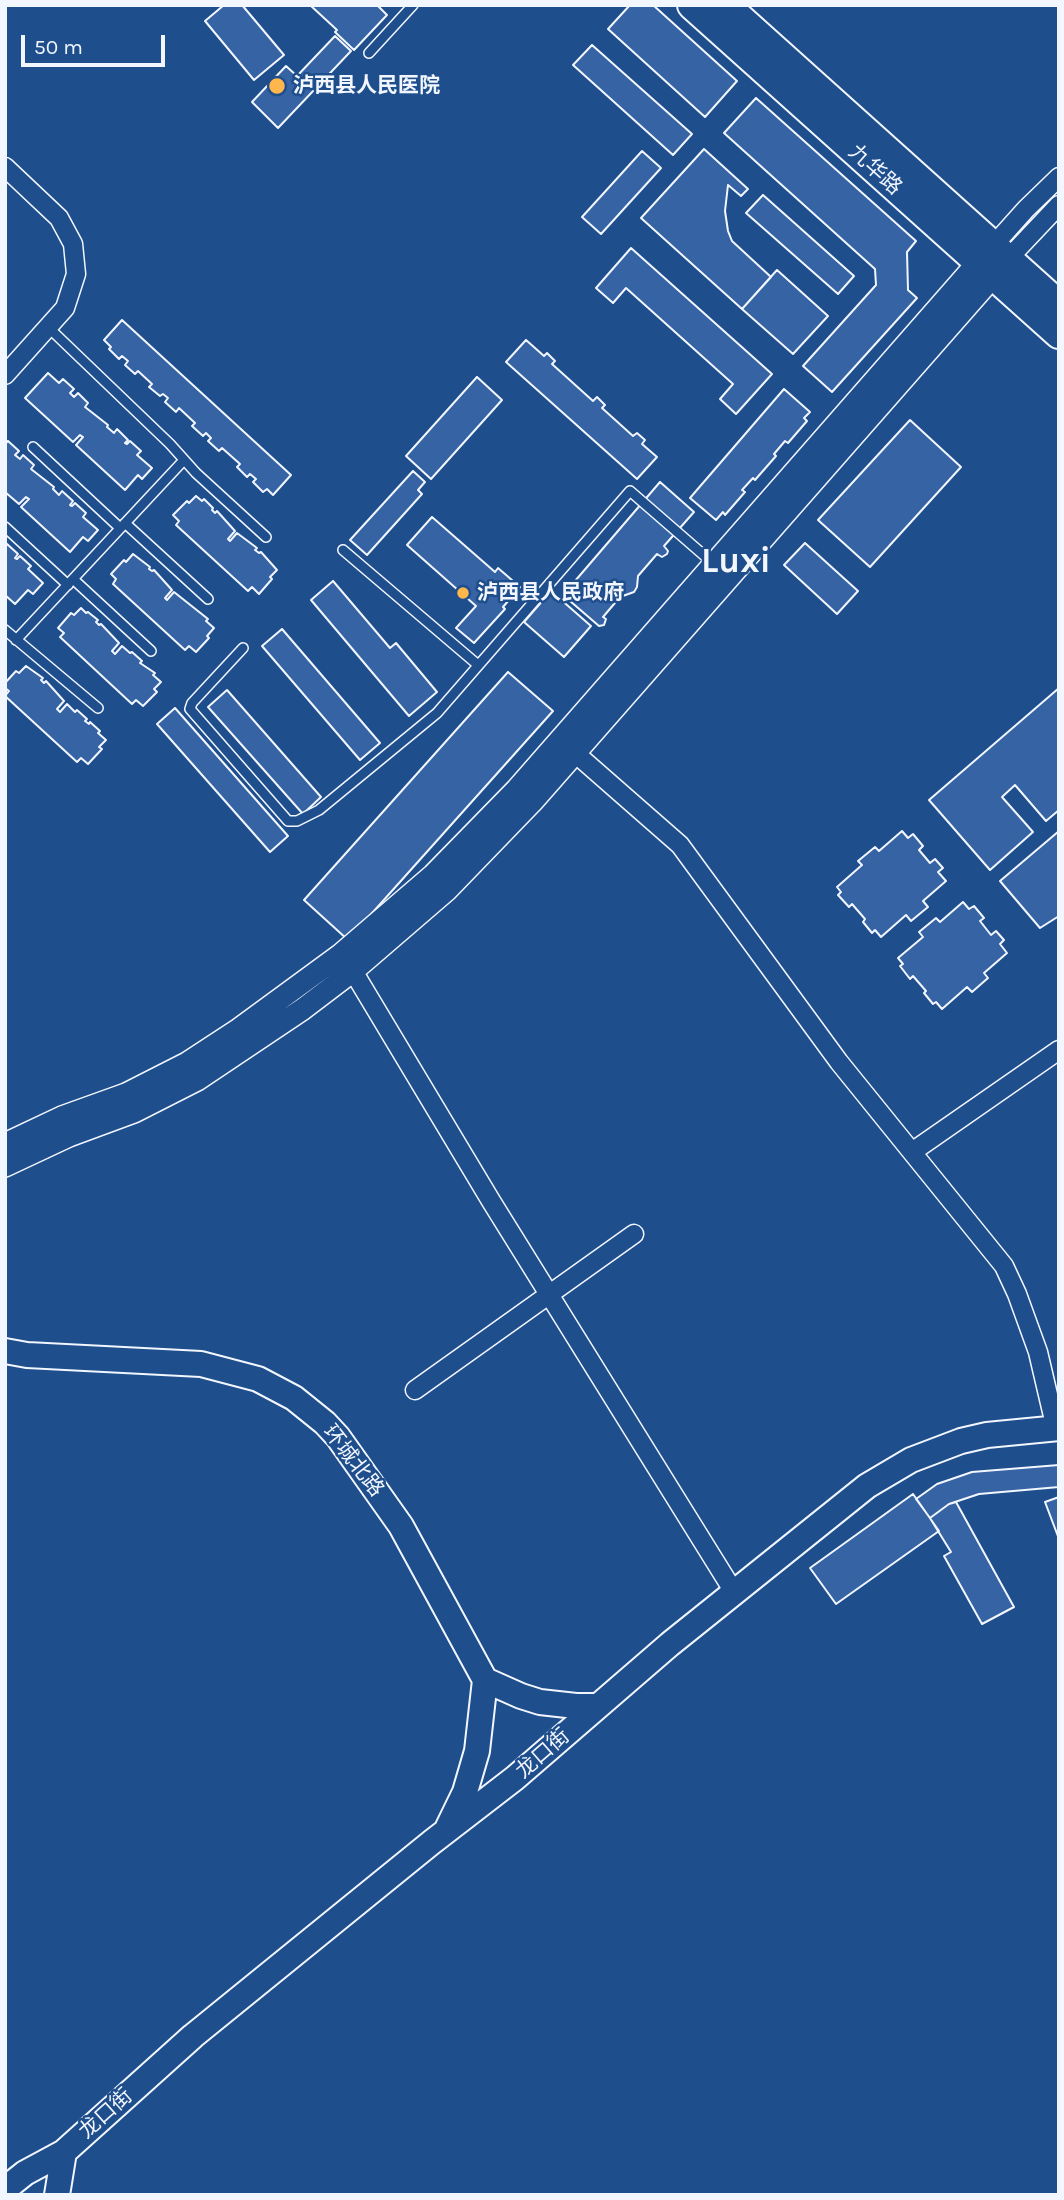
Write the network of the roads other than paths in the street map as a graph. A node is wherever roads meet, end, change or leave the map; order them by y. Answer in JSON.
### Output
{"nodes":[{"id":1,"x":413,"y":5,"type":"edge"},
{"id":2,"x":692,"y":5,"type":"edge"},
{"id":3,"x":725,"y":5,"type":"edge"},
{"id":4,"x":369,"y":53,"type":"dead end"},
{"id":5,"x":5,"y":167,"type":"edge"},
{"id":6,"x":1059,"y":177,"type":"edge"},
{"id":7,"x":1059,"y":205,"type":"edge"},
{"id":8,"x":993,"y":261,"type":"junction"},
{"id":9,"x":1059,"y":305,"type":"edge"},
{"id":10,"x":48,"y":327,"type":"junction"},
{"id":11,"x":1059,"y":334,"type":"edge"},
{"id":12,"x":5,"y":375,"type":"edge"},
{"id":13,"x":33,"y":447,"type":"dead end"},
{"id":14,"x":184,"y":460,"type":"junction"},
{"id":15,"x":123,"y":526,"type":"junction"},
{"id":16,"x":5,"y":527,"type":"edge"},
{"id":17,"x":266,"y":537,"type":"dead end"},
{"id":18,"x":343,"y":550,"type":"dead end"},
{"id":19,"x":714,"y":564,"type":"junction"},
{"id":20,"x":71,"y":582,"type":"junction"},
{"id":21,"x":208,"y":599,"type":"dead end"},
{"id":22,"x":5,"y":631,"type":"edge"},
{"id":23,"x":16,"y":640,"type":"junction"},
{"id":24,"x":243,"y":649,"type":"dead end"},
{"id":25,"x":151,"y":651,"type":"dead end"},
{"id":26,"x":478,"y":665,"type":"junction"},
{"id":27,"x":98,"y":708,"type":"dead end"},
{"id":28,"x":575,"y":753,"type":"junction"},
{"id":29,"x":353,"y":971,"type":"junction"},
{"id":30,"x":1059,"y":1050,"type":"edge"},
{"id":31,"x":5,"y":1144,"type":"edge"},
{"id":32,"x":912,"y":1152,"type":"junction"},
{"id":33,"x":5,"y":1166,"type":"edge"},
{"id":34,"x":634,"y":1234,"type":"dead end"},
{"id":35,"x":549,"y":1294,"type":"junction"},
{"id":36,"x":5,"y":1351,"type":"edge"},
{"id":37,"x":415,"y":1390,"type":"dead end"},
{"id":38,"x":1058,"y":1429,"type":"edge"},
{"id":39,"x":734,"y":1592,"type":"junction"},
{"id":40,"x":485,"y":1680,"type":"junction"},
{"id":41,"x":598,"y":1706,"type":"junction"},
{"id":42,"x":444,"y":1832,"type":"junction"},
{"id":43,"x":64,"y":2152,"type":"junction"},
{"id":44,"x":5,"y":2189,"type":"edge"},
{"id":45,"x":57,"y":2195,"type":"edge"}],
"edges":[{"from":1,"to":4,"type":"lane"},
{"from":2,"to":8,"type":"highway","name":"九华路"},
{"from":3,"to":8,"type":"highway","name":"九华路"},
{"from":5,"to":10,"type":"street"},
{"from":6,"to":8,"type":"street"},
{"from":7,"to":8,"type":"street"},
{"from":8,"to":9,"type":"highway","name":"九华路"},
{"from":8,"to":11,"type":"highway","name":"九华路"},
{"from":8,"to":19,"type":"street"},
{"from":8,"to":28,"type":"street"},
{"from":10,"to":12,"type":"street"},
{"from":10,"to":14,"type":"lane"},
{"from":13,"to":15,"type":"lane"},
{"from":14,"to":15,"type":"lane"},
{"from":14,"to":17,"type":"lane"},
{"from":15,"to":20,"type":"lane"},
{"from":15,"to":21,"type":"lane"},
{"from":16,"to":20,"type":"lane"},
{"from":18,"to":26,"type":"lane"},
{"from":19,"to":26,"type":"lane"},
{"from":19,"to":31,"type":"street"},
{"from":20,"to":23,"type":"lane"},
{"from":20,"to":25,"type":"lane"},
{"from":22,"to":23,"type":"lane"},
{"from":23,"to":27,"type":"lane"},
{"from":24,"to":26,"type":"lane"},
{"from":28,"to":29,"type":"street"},
{"from":28,"to":32,"type":"street"},
{"from":29,"to":33,"type":"street"},
{"from":29,"to":35,"type":"street"},
{"from":30,"to":32,"type":"street"},
{"from":32,"to":38,"type":"street"},
{"from":34,"to":35,"type":"street"},
{"from":35,"to":37,"type":"street"},
{"from":35,"to":39,"type":"street"},
{"from":36,"to":40,"type":"main road","name":"环城北路"},
{"from":38,"to":39,"type":"main road","name":"龙口街"},
{"from":39,"to":41,"type":"main road","name":"龙口街"},
{"from":40,"to":41,"type":"main road"},
{"from":40,"to":42,"type":"main road"},
{"from":41,"to":42,"type":"main road","name":"龙口街"},
{"from":42,"to":43,"type":"main road","name":"龙口街"},
{"from":43,"to":44,"type":"main road","name":"龙口街"},
{"from":43,"to":45,"type":"main road"}]}
